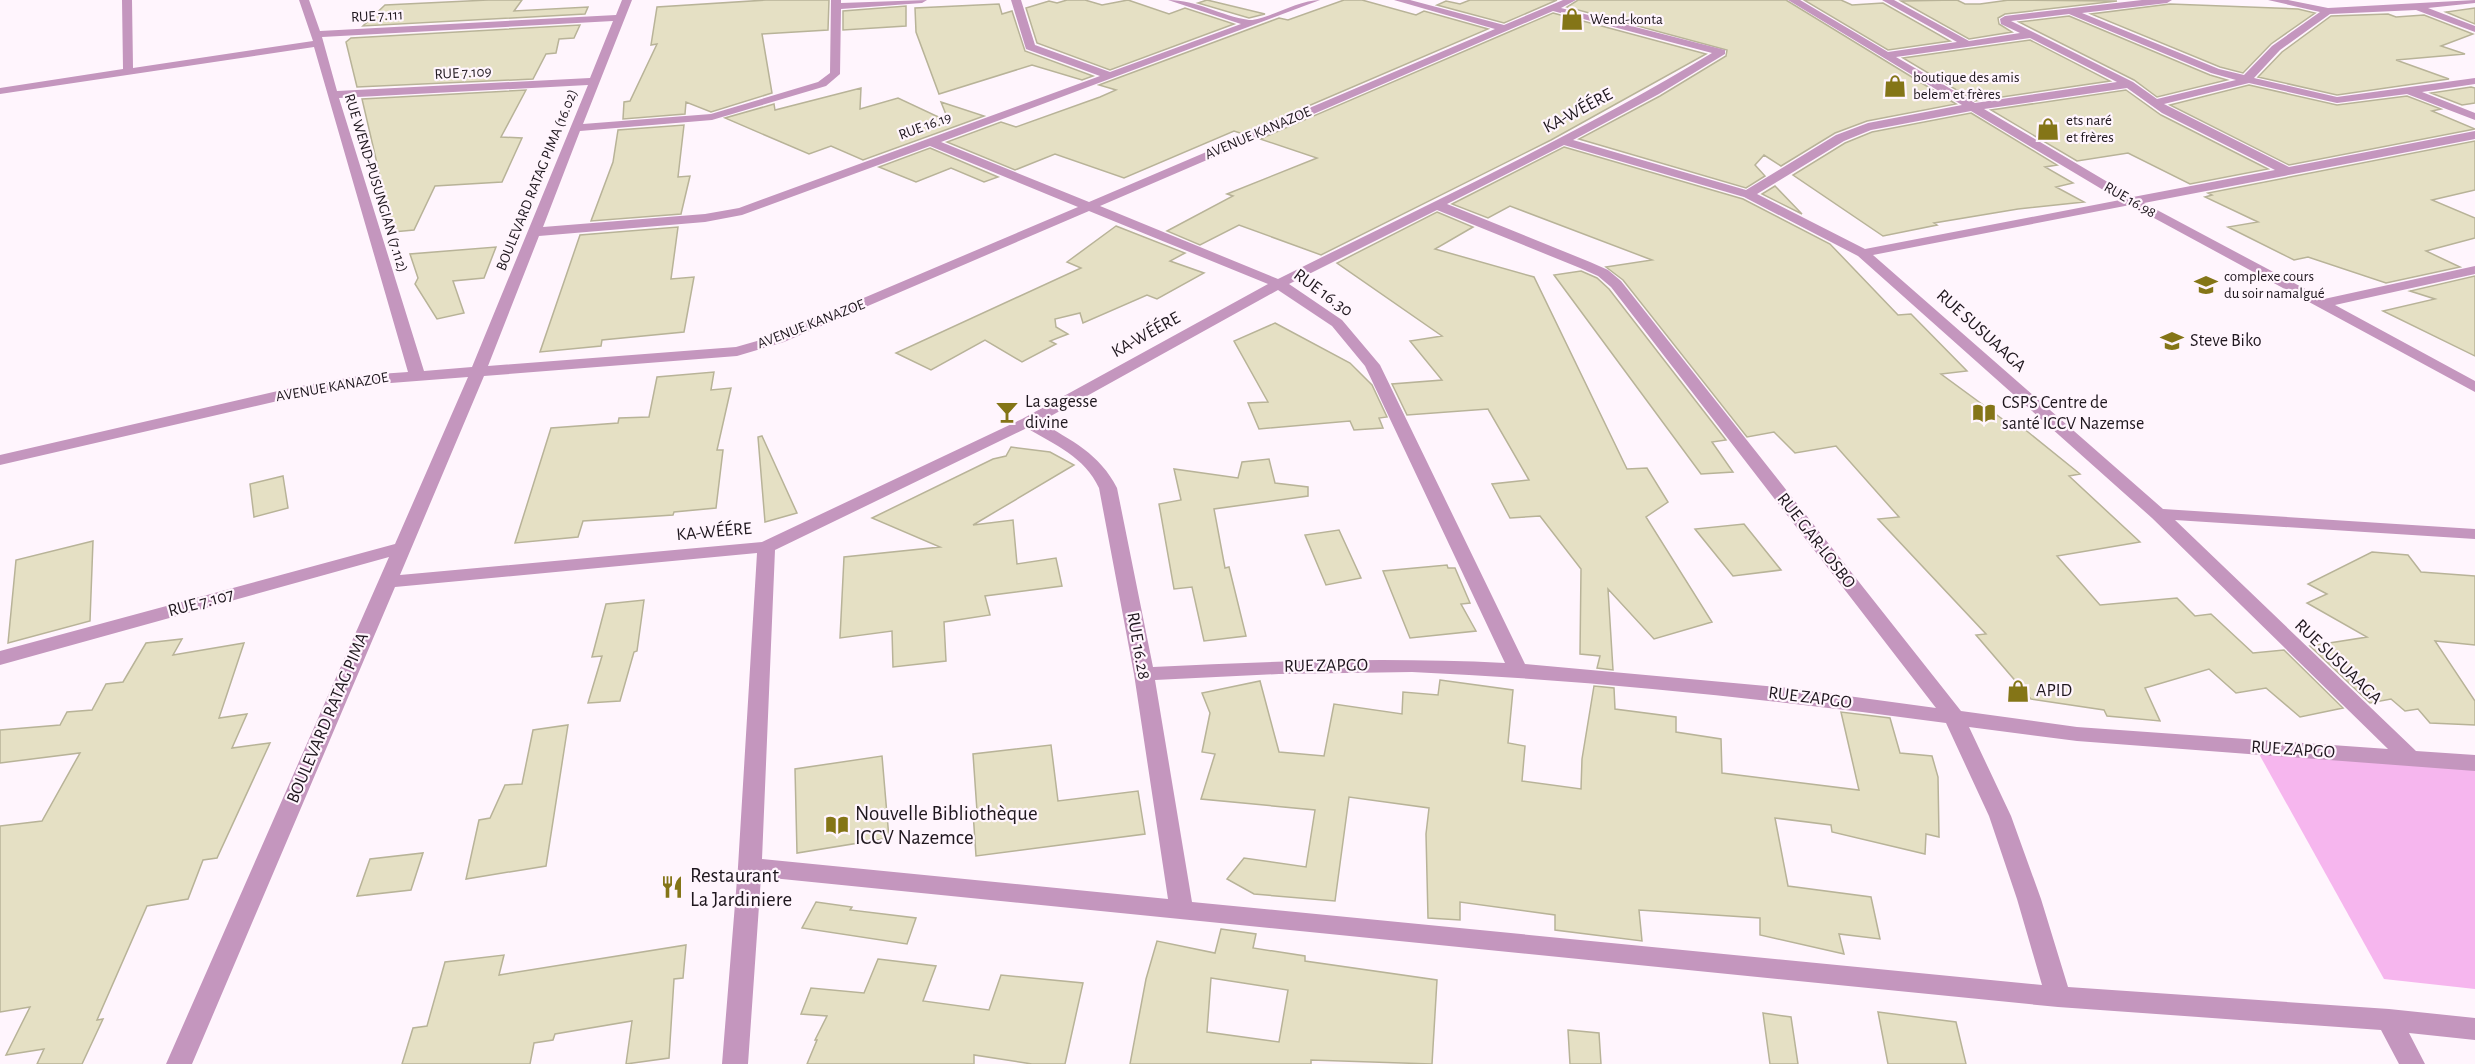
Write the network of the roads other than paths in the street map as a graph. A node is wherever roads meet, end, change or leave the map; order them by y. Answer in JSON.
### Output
{"nodes":[{"id":1,"x":127,"y":0,"type":"edge"},
{"id":2,"x":304,"y":0,"type":"edge"},
{"id":3,"x":627,"y":0,"type":"edge"},
{"id":4,"x":922,"y":0,"type":"edge"},
{"id":5,"x":1016,"y":0,"type":"edge"},
{"id":6,"x":1173,"y":0,"type":"edge"},
{"id":7,"x":1315,"y":0,"type":"edge"},
{"id":8,"x":1399,"y":0,"type":"edge"},
{"id":9,"x":1571,"y":0,"type":"edge"},
{"id":10,"x":1793,"y":0,"type":"edge"},
{"id":11,"x":1887,"y":0,"type":"edge"},
{"id":12,"x":2167,"y":0,"type":"edge"},
{"id":13,"x":2273,"y":0,"type":"edge"},
{"id":14,"x":2397,"y":0,"type":"edge"},
{"id":15,"x":2475,"y":0,"type":"edge"},
{"id":16,"x":836,"y":3,"type":"edge"},
{"id":17,"x":2036,"y":4,"type":"dead end"},
{"id":18,"x":2415,"y":7,"type":"junction"},
{"id":19,"x":1551,"y":8,"type":"junction"},
{"id":20,"x":2069,"y":11,"type":"junction"},
{"id":21,"x":2328,"y":11,"type":"junction"},
{"id":22,"x":2051,"y":12,"type":"junction"},
{"id":23,"x":619,"y":18,"type":"junction"},
{"id":24,"x":1250,"y":23,"type":"junction"},
{"id":25,"x":1504,"y":28,"type":"junction"},
{"id":26,"x":2475,"y":28,"type":"edge"},
{"id":27,"x":2031,"y":35,"type":"junction"},
{"id":28,"x":318,"y":39,"type":"junction"},
{"id":29,"x":1968,"y":44,"type":"junction"},
{"id":30,"x":1888,"y":55,"type":"junction"},
{"id":31,"x":128,"y":72,"type":"junction"},
{"id":32,"x":1111,"y":76,"type":"junction"},
{"id":33,"x":595,"y":81,"type":"junction"},
{"id":34,"x":2245,"y":81,"type":"junction"},
{"id":35,"x":2475,"y":81,"type":"edge"},
{"id":36,"x":2129,"y":84,"type":"junction"},
{"id":37,"x":2409,"y":90,"type":"junction"},
{"id":38,"x":0,"y":91,"type":"edge"},
{"id":39,"x":332,"y":96,"type":"junction"},
{"id":40,"x":2154,"y":103,"type":"junction"},
{"id":41,"x":1976,"y":108,"type":"junction"},
{"id":42,"x":2475,"y":117,"type":"edge"},
{"id":43,"x":574,"y":128,"type":"junction"},
{"id":44,"x":2475,"y":135,"type":"edge"},
{"id":45,"x":928,"y":141,"type":"junction"},
{"id":46,"x":1563,"y":141,"type":"junction"},
{"id":47,"x":2287,"y":171,"type":"junction"},
{"id":48,"x":1748,"y":194,"type":"junction"},
{"id":49,"x":2131,"y":201,"type":"junction"},
{"id":50,"x":1437,"y":205,"type":"junction"},
{"id":51,"x":1088,"y":207,"type":"junction"},
{"id":52,"x":534,"y":232,"type":"junction"},
{"id":53,"x":1863,"y":252,"type":"junction"},
{"id":54,"x":2475,"y":270,"type":"edge"},
{"id":55,"x":1279,"y":284,"type":"junction"},
{"id":56,"x":2322,"y":304,"type":"junction"},
{"id":57,"x":478,"y":372,"type":"junction"},
{"id":58,"x":417,"y":375,"type":"junction"},
{"id":59,"x":2475,"y":387,"type":"edge"},
{"id":60,"x":1028,"y":422,"type":"junction"},
{"id":61,"x":0,"y":460,"type":"edge"},
{"id":62,"x":2158,"y":514,"type":"junction"},
{"id":63,"x":2475,"y":534,"type":"edge"},
{"id":64,"x":766,"y":547,"type":"junction"},
{"id":65,"x":401,"y":548,"type":"junction"},
{"id":66,"x":387,"y":582,"type":"junction"},
{"id":67,"x":0,"y":658,"type":"edge"},
{"id":68,"x":1518,"y":670,"type":"junction"},
{"id":69,"x":1144,"y":674,"type":"junction"},
{"id":70,"x":1954,"y":717,"type":"junction"},
{"id":71,"x":2410,"y":759,"type":"junction"},
{"id":72,"x":2475,"y":764,"type":"edge"},
{"id":73,"x":750,"y":867,"type":"junction"},
{"id":74,"x":1182,"y":911,"type":"junction"},
{"id":75,"x":2058,"y":997,"type":"junction"},
{"id":76,"x":2389,"y":1020,"type":"junction"},
{"id":77,"x":2475,"y":1029,"type":"edge"},
{"id":78,"x":179,"y":1064,"type":"edge"},
{"id":79,"x":735,"y":1064,"type":"edge"},
{"id":80,"x":2412,"y":1064,"type":"edge"}],
"edges":[{"from":1,"to":31,"type":"street"},
{"from":2,"to":28,"type":"street","name":"RUE WEND-PUSUNGIAN (7.112)"},
{"from":3,"to":23,"type":"street","name":"BOULEVARD RATAG PIMA (16.02)"},
{"from":4,"to":16,"type":"street"},
{"from":5,"to":32,"type":"street"},
{"from":6,"to":24,"type":"street"},
{"from":7,"to":24,"type":"street","name":"RUE 16.19"},
{"from":8,"to":25,"type":"street"},
{"from":9,"to":19,"type":"street","name":"AVENUE KANAZOE"},
{"from":10,"to":30,"type":"street","name":"RUE 16.98"},
{"from":11,"to":29,"type":"street"},
{"from":12,"to":20,"type":"street"},
{"from":13,"to":21,"type":"street"},
{"from":14,"to":18,"type":"street"},
{"from":15,"to":18,"type":"street"},
{"from":16,"to":43,"type":"street"},
{"from":17,"to":22,"type":"street"},
{"from":18,"to":21,"type":"street"},
{"from":18,"to":26,"type":"street"},
{"from":19,"to":25,"type":"street","name":"AVENUE KANAZOE"},
{"from":19,"to":46,"type":"street","name":"KA-WÉÉRE"},
{"from":20,"to":22,"type":"street"},
{"from":20,"to":34,"type":"street"},
{"from":21,"to":34,"type":"street"},
{"from":22,"to":27,"type":"street"},
{"from":23,"to":28,"type":"street","name":"RUE 7.111"},
{"from":23,"to":33,"type":"street","name":"BOULEVARD RATAG PIMA (16.02)"},
{"from":24,"to":32,"type":"street","name":"RUE 16.19"},
{"from":25,"to":51,"type":"street","name":"AVENUE KANAZOE"},
{"from":27,"to":29,"type":"street"},
{"from":27,"to":36,"type":"street"},
{"from":28,"to":31,"type":"street","name":"RUE 7.111"},
{"from":28,"to":39,"type":"street","name":"RUE WEND-PUSUNGIAN (7.112)"},
{"from":29,"to":30,"type":"street"},
{"from":30,"to":41,"type":"street","name":"RUE 16.98"},
{"from":31,"to":38,"type":"street","name":"RUE 7.111"},
{"from":32,"to":45,"type":"street","name":"RUE 16.19"},
{"from":33,"to":39,"type":"street","name":"RUE 7.109"},
{"from":33,"to":43,"type":"street","name":"BOULEVARD RATAG PIMA (16.02)"},
{"from":34,"to":37,"type":"street"},
{"from":34,"to":40,"type":"street"},
{"from":35,"to":37,"type":"street"},
{"from":36,"to":40,"type":"street"},
{"from":36,"to":41,"type":"street"},
{"from":37,"to":42,"type":"street"},
{"from":39,"to":58,"type":"street","name":"RUE WEND-PUSUNGIAN (7.112)"},
{"from":40,"to":47,"type":"street"},
{"from":41,"to":48,"type":"street"},
{"from":41,"to":49,"type":"street","name":"RUE 16.98"},
{"from":43,"to":52,"type":"street","name":"BOULEVARD RATAG PIMA (16.02)"},
{"from":44,"to":47,"type":"street"},
{"from":45,"to":51,"type":"street","name":"RUE 16.30"},
{"from":45,"to":52,"type":"street","name":"RUE 16.19"},
{"from":46,"to":48,"type":"street","name":"RUE SUSUAAGA"},
{"from":46,"to":50,"type":"street","name":"KA-WÉÉRE"},
{"from":47,"to":49,"type":"street"},
{"from":48,"to":53,"type":"street","name":"RUE SUSUAAGA"},
{"from":49,"to":53,"type":"street"},
{"from":49,"to":56,"type":"street","name":"RUE 16.98"},
{"from":50,"to":55,"type":"street","name":"KA-WÉÉRE"},
{"from":50,"to":70,"type":"street","name":"RUE GAR-LOSBO"},
{"from":51,"to":55,"type":"street","name":"RUE 16.30"},
{"from":51,"to":57,"type":"street","name":"AVENUE KANAZOE"},
{"from":52,"to":57,"type":"street","name":"BOULEVARD RATAG PIMA (16.02)"},
{"from":53,"to":62,"type":"street","name":"RUE SUSUAAGA"},
{"from":54,"to":56,"type":"street"},
{"from":55,"to":60,"type":"street","name":"KA-WÉÉRE"},
{"from":55,"to":68,"type":"street","name":"RUE 16.30"},
{"from":56,"to":59,"type":"street","name":"RUE 16.98"},
{"from":57,"to":58,"type":"street","name":"AVENUE KANAZOE"},
{"from":57,"to":65,"type":"street","name":"BOULEVARD RATAG PIMA"},
{"from":58,"to":61,"type":"street","name":"AVENUE KANAZOE"},
{"from":60,"to":64,"type":"street","name":"KA-WÉÉRE"},
{"from":60,"to":69,"type":"street","name":"RUE 16.28"},
{"from":62,"to":63,"type":"street"},
{"from":62,"to":71,"type":"street","name":"RUE SUSUAAGA"},
{"from":64,"to":66,"type":"street","name":"KA-WÉÉRE"},
{"from":64,"to":73,"type":"street"},
{"from":65,"to":66,"type":"street","name":"BOULEVARD RATAG PIMA"},
{"from":65,"to":67,"type":"street","name":"RUE 7.107"},
{"from":66,"to":78,"type":"street","name":"BOULEVARD RATAG PIMA"},
{"from":68,"to":69,"type":"street","name":"RUE ZAPGO"},
{"from":68,"to":70,"type":"street","name":"RUE ZAPGO"},
{"from":69,"to":74,"type":"street","name":"RUE 16.28"},
{"from":70,"to":71,"type":"street","name":"RUE ZAPGO"},
{"from":70,"to":75,"type":"street","name":"RUE GAR-LOSBO"},
{"from":71,"to":72,"type":"street","name":"RUE ZAPGO"},
{"from":73,"to":74,"type":"street"},
{"from":73,"to":79,"type":"street"},
{"from":74,"to":75,"type":"street"},
{"from":75,"to":76,"type":"street"},
{"from":76,"to":77,"type":"street"},
{"from":76,"to":80,"type":"street"}]}
